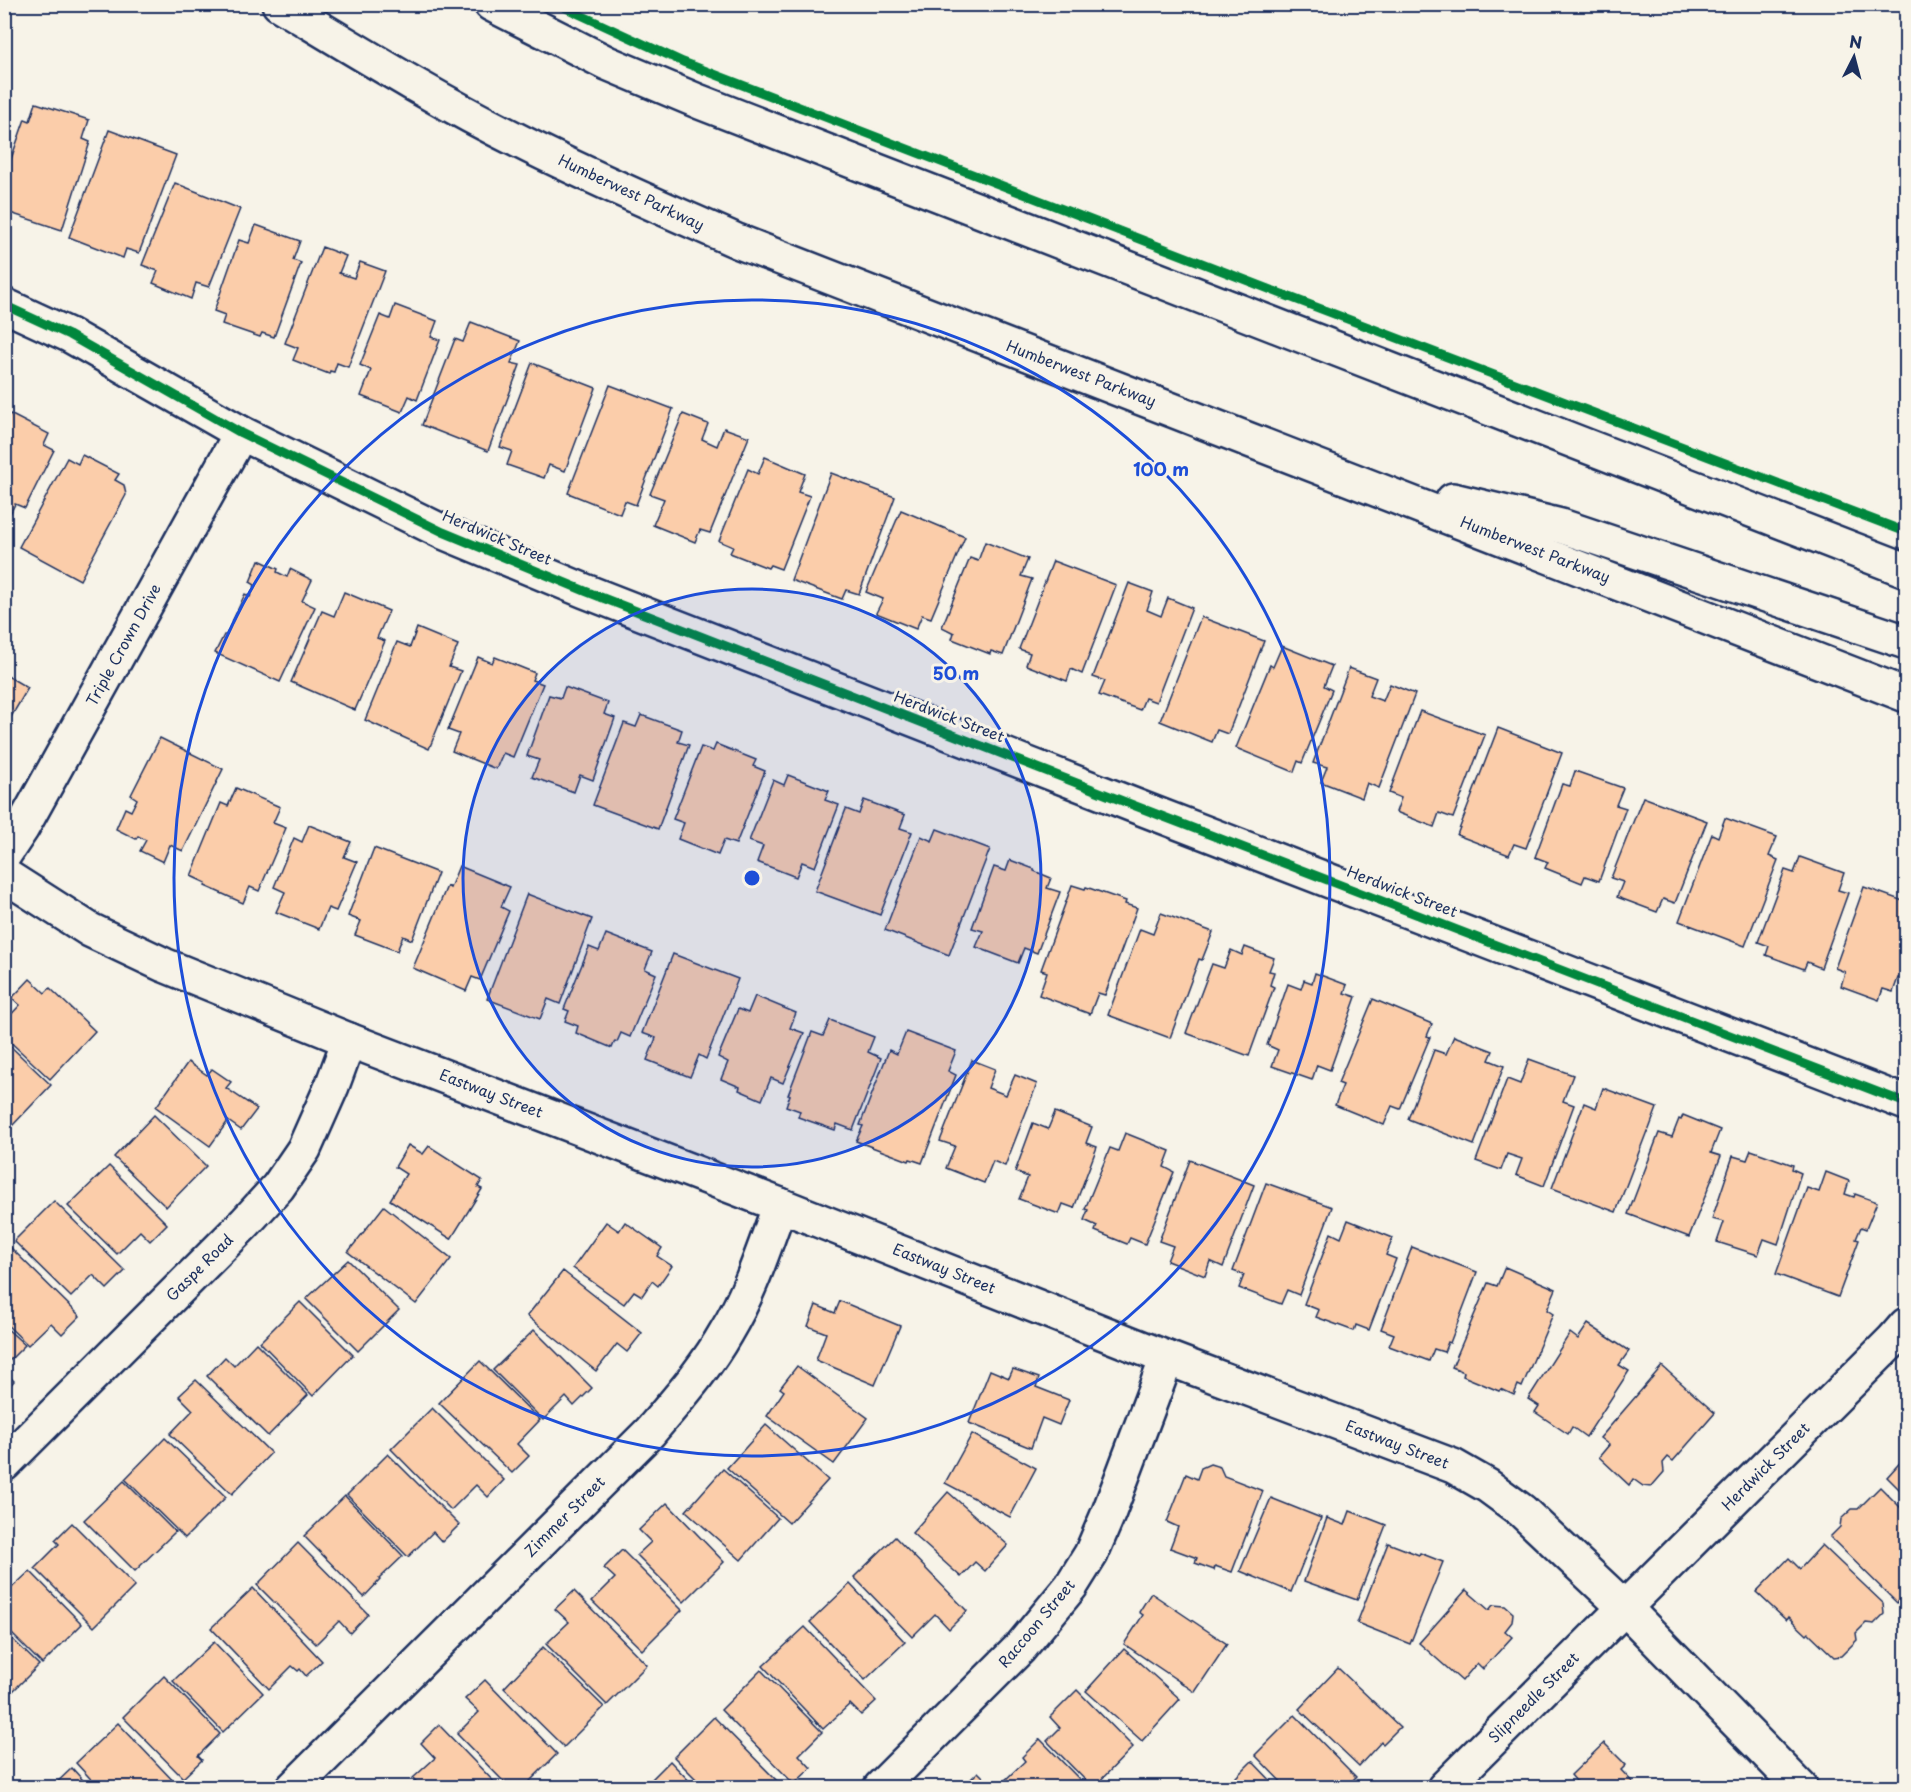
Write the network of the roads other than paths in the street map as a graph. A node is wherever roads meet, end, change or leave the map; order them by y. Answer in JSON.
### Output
{"nodes":[{"id":1,"x":279,"y":4,"type":"edge"},
{"id":2,"x":491,"y":4,"type":"edge"},
{"id":3,"x":4,"y":304,"type":"edge"},
{"id":4,"x":242,"y":433,"type":"junction"},
{"id":5,"x":1326,"y":470,"type":"junction"},
{"id":6,"x":1906,"y":570,"type":"edge"},
{"id":7,"x":1906,"y":642,"type":"edge"},
{"id":8,"x":1906,"y":695,"type":"edge"},
{"id":9,"x":4,"y":855,"type":"edge"},
{"id":10,"x":4,"y":875,"type":"edge"},
{"id":11,"x":349,"y":1040,"type":"junction"},
{"id":12,"x":1906,"y":1103,"type":"edge"},
{"id":13,"x":780,"y":1204,"type":"junction"},
{"id":14,"x":1906,"y":1325,"type":"edge"},
{"id":15,"x":1167,"y":1358,"type":"junction"},
{"id":16,"x":4,"y":1464,"type":"edge"},
{"id":17,"x":1625,"y":1608,"type":"junction"},
{"id":18,"x":293,"y":1788,"type":"edge"},
{"id":19,"x":880,"y":1788,"type":"edge"},
{"id":20,"x":1444,"y":1788,"type":"edge"},
{"id":21,"x":1801,"y":1788,"type":"edge"}],
"edges":[{"from":1,"to":5,"type":"street","name":"Humberwest Parkway"},
{"from":2,"to":6,"type":"street"},
{"from":3,"to":4,"type":"street","name":"Herdwick Street"},
{"from":4,"to":9,"type":"street","name":"Triple Crown Drive"},
{"from":4,"to":12,"type":"street","name":"Herdwick Street"},
{"from":5,"to":7,"type":"street"},
{"from":5,"to":8,"type":"street","name":"Humberwest Parkway"},
{"from":10,"to":11,"type":"street","name":"Eastway Street"},
{"from":11,"to":13,"type":"street","name":"Eastway Street"},
{"from":11,"to":16,"type":"street","name":"Gaspe Road"},
{"from":13,"to":15,"type":"street","name":"Eastway Street"},
{"from":13,"to":18,"type":"street","name":"Zimmer Street"},
{"from":14,"to":17,"type":"street","name":"Herdwick Street"},
{"from":15,"to":17,"type":"street","name":"Eastway Street"},
{"from":15,"to":19,"type":"street","name":"Raccoon Street"},
{"from":17,"to":20,"type":"street","name":"Slipneedle Street"},
{"from":17,"to":21,"type":"street","name":"Eastway Street"}]}
